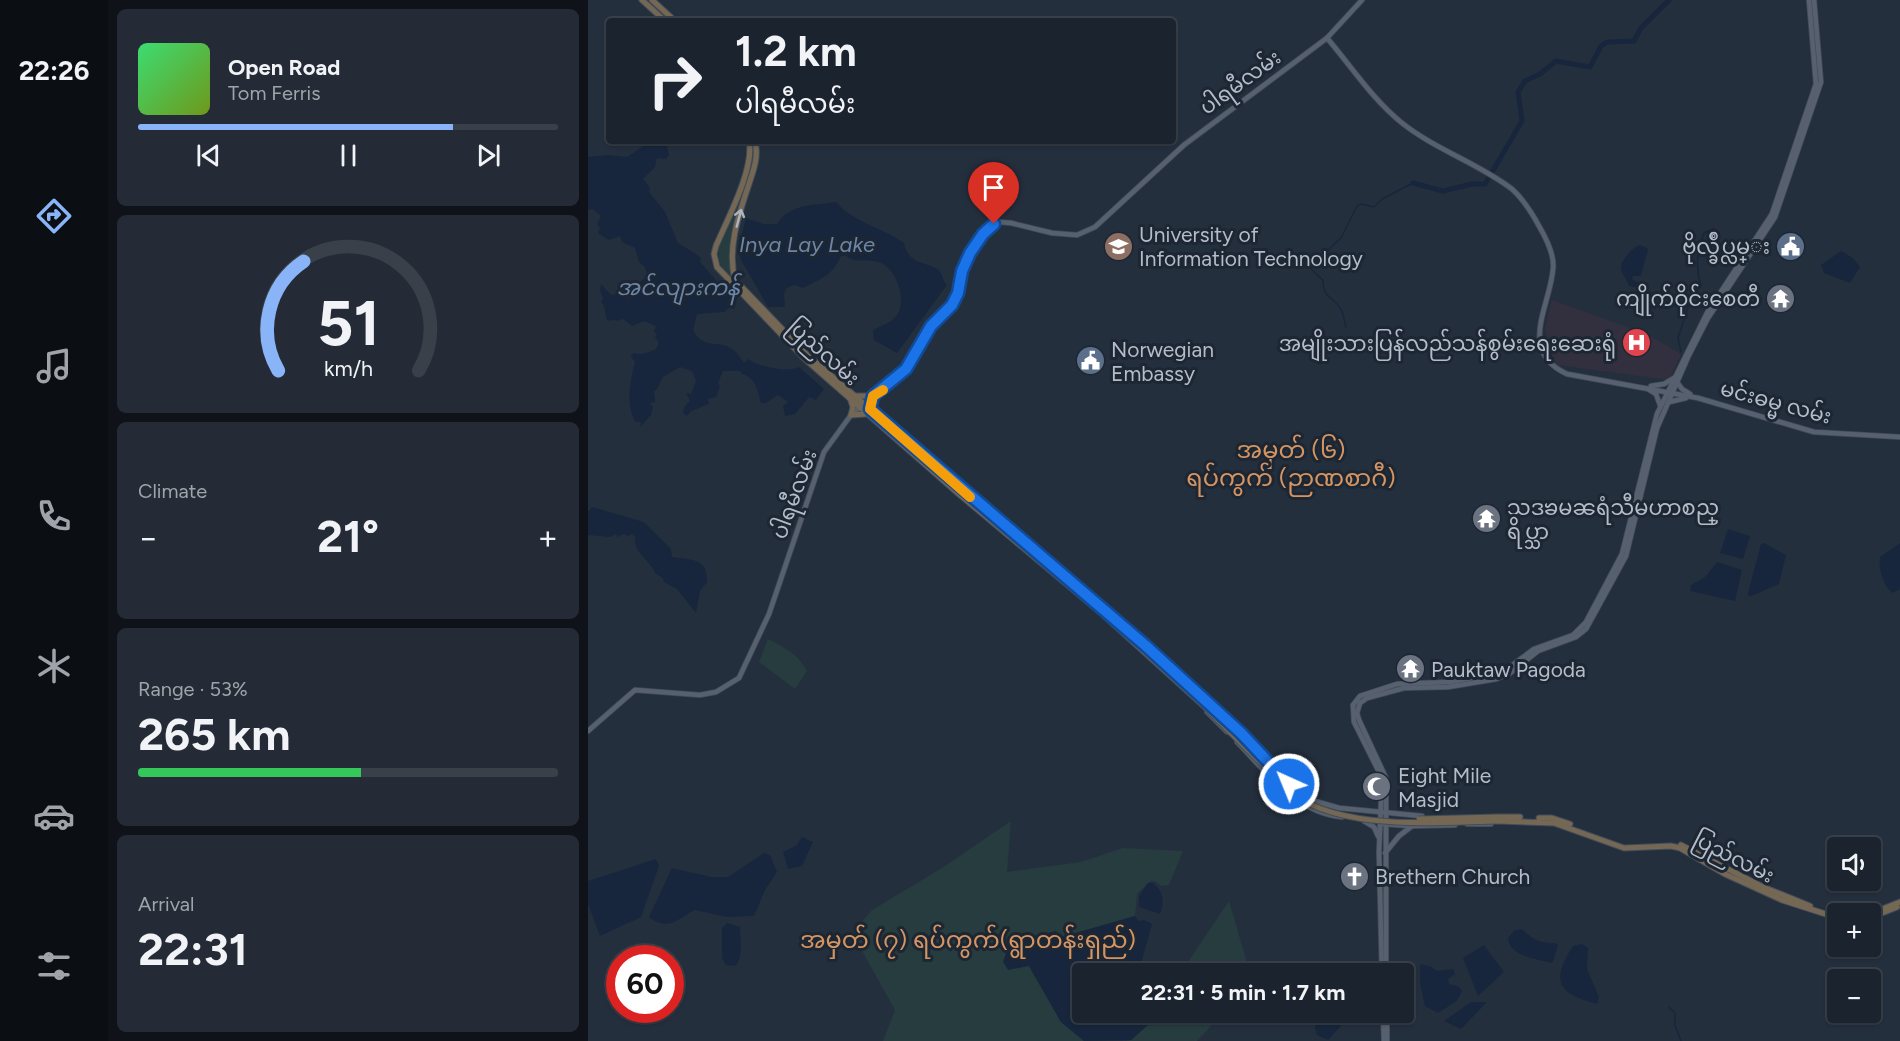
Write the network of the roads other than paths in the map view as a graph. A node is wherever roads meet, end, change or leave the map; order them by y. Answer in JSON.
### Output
{"nodes":[{"id":1,"x":642,"y":0,"type":"edge"},
{"id":2,"x":652,"y":0,"type":"edge"},
{"id":3,"x":1362,"y":0,"type":"edge"},
{"id":4,"x":1809,"y":0,"type":"edge"},
{"id":5,"x":1814,"y":0,"type":"edge"},
{"id":6,"x":656,"y":8,"type":"junction"},
{"id":7,"x":1813,"y":17,"type":"junction"},
{"id":8,"x":663,"y":18,"type":"edge"},
{"id":9,"x":671,"y":18,"type":"edge"},
{"id":10,"x":1327,"y":38,"type":"junction"},
{"id":11,"x":750,"y":144,"type":"edge"},
{"id":12,"x":755,"y":144,"type":"edge"},
{"id":13,"x":767,"y":318,"type":"junction"},
{"id":14,"x":1675,"y":380,"type":"junction"},
{"id":15,"x":1645,"y":387,"type":"junction"},
{"id":16,"x":1670,"y":392,"type":"junction"},
{"id":17,"x":851,"y":396,"type":"junction"},
{"id":18,"x":873,"y":396,"type":"junction"},
{"id":19,"x":1698,"y":398,"type":"junction"},
{"id":20,"x":1668,"y":402,"type":"junction"},
{"id":21,"x":862,"y":405,"type":"junction"},
{"id":22,"x":1660,"y":406,"type":"junction"},
{"id":23,"x":869,"y":412,"type":"junction"},
{"id":24,"x":851,"y":415,"type":"junction"},
{"id":25,"x":1900,"y":437,"type":"edge"},
{"id":26,"x":1591,"y":616,"type":"junction"},
{"id":27,"x":1459,"y":683,"type":"junction"},
{"id":28,"x":1207,"y":706,"type":"junction"},
{"id":29,"x":588,"y":731,"type":"edge"},
{"id":30,"x":1311,"y":800,"type":"junction"},
{"id":31,"x":1384,"y":800,"type":"junction"},
{"id":32,"x":1302,"y":805,"type":"junction"},
{"id":33,"x":1371,"y":812,"type":"junction"},
{"id":34,"x":1383,"y":813,"type":"junction"},
{"id":35,"x":1397,"y":815,"type":"junction"},
{"id":36,"x":1509,"y":819,"type":"junction"},
{"id":37,"x":1364,"y":821,"type":"junction"},
{"id":38,"x":1382,"y":824,"type":"junction"},
{"id":39,"x":1412,"y":826,"type":"junction"},
{"id":40,"x":1379,"y":838,"type":"junction"},
{"id":41,"x":1382,"y":853,"type":"junction"},
{"id":42,"x":1900,"y":904,"type":"edge"},
{"id":43,"x":1827,"y":912,"type":"edge"},
{"id":44,"x":1881,"y":912,"type":"edge"},
{"id":45,"x":1384,"y":963,"type":"edge"},
{"id":46,"x":1385,"y":1023,"type":"edge"},
{"id":47,"x":1385,"y":1041,"type":"edge"}],
"edges":[{"from":1,"to":6,"type":"highway"},
{"from":2,"to":6,"type":"highway"},
{"from":3,"to":10,"type":"main road","name":"ပါရမီလမ်း"},
{"from":4,"to":7,"type":"main road"},
{"from":5,"to":7,"type":"main road"},
{"from":6,"to":8,"type":"highway"},
{"from":6,"to":9,"type":"highway"},
{"from":7,"to":14,"type":"main road"},
{"from":10,"to":15,"type":"main road","name":"မင်းဓမ္မ လမ်း"},
{"from":10,"to":18,"type":"main road","name":"ပါရမီလမ်း"},
{"from":11,"to":13,"type":"highway","name":"ပြည်လမ်း"},
{"from":13,"to":12,"type":"highway","name":"ပြည်လမ်း","one_way":true},
{"from":13,"to":17,"type":"highway","name":"ပြည်လမ်း"},
{"from":14,"to":15,"type":"main road"},
{"from":14,"to":16,"type":"main road"},
{"from":14,"to":19,"type":"main road"},
{"from":15,"to":16,"type":"main road","name":"မင်းဓမ္မ လမ်း"},
{"from":15,"to":22,"type":"main road"},
{"from":16,"to":19,"type":"main road","name":"မင်းဓမ္မ လမ်း"},
{"from":16,"to":20,"type":"main road"},
{"from":16,"to":22,"type":"main road"},
{"from":17,"to":18,"type":"highway"},
{"from":17,"to":21,"type":"highway","name":"ပြည်လမ်း"},
{"from":17,"to":24,"type":"highway"},
{"from":18,"to":21,"type":"main road","name":"ပါရမီလမ်း"},
{"from":18,"to":23,"type":"highway"},
{"from":19,"to":20,"type":"main road"},
{"from":19,"to":25,"type":"main road","name":"မင်းဓမ္မ လမ်း"},
{"from":20,"to":26,"type":"main road"},
{"from":21,"to":23,"type":"highway","name":"ပြည်လမ်း"},
{"from":21,"to":24,"type":"main road","name":"ပါရမီလမ်း"},
{"from":22,"to":26,"type":"main road"},
{"from":23,"to":24,"type":"highway"},
{"from":23,"to":28,"type":"highway","name":"ပြည်လမ်း"},
{"from":24,"to":29,"type":"main road","name":"ပါရမီလမ်း"},
{"from":26,"to":27,"type":"main road"},
{"from":27,"to":31,"type":"main road"},
{"from":27,"to":31,"type":"main road"},
{"from":28,"to":30,"type":"main road","name":"ပြည်လမ်း"},
{"from":28,"to":32,"type":"main road","name":"ပြည်လမ်း"},
{"from":28,"to":36,"type":"highway","name":"ပြည်လမ်း","bridge":true},
{"from":30,"to":32,"type":"main road"},
{"from":30,"to":33,"type":"main road","name":"ပြည်လမ်း"},
{"from":31,"to":33,"type":"main road"},
{"from":31,"to":34,"type":"main road"},
{"from":31,"to":35,"type":"main road"},
{"from":32,"to":37,"type":"main road","name":"ပြည်လမ်း"},
{"from":33,"to":34,"type":"main road","name":"ပြည်လမ်း"},
{"from":34,"to":35,"type":"main road","name":"ပြည်လမ်း"},
{"from":34,"to":38,"type":"main road"},
{"from":35,"to":36,"type":"main road","name":"ပြည်လမ်း"},
{"from":36,"to":39,"type":"main road","name":"ပြည်လမ်း"},
{"from":36,"to":43,"type":"highway","name":"ပြည်လမ်း"},
{"from":37,"to":38,"type":"main road","name":"ပြည်လမ်း"},
{"from":37,"to":40,"type":"main road"},
{"from":38,"to":39,"type":"main road","name":"ပြည်လမ်း"},
{"from":38,"to":40,"type":"main road"},
{"from":38,"to":41,"type":"main road"},
{"from":39,"to":41,"type":"main road"},
{"from":40,"to":41,"type":"main road"},
{"from":41,"to":45,"type":"main road"},
{"from":42,"to":44,"type":"highway"},
{"from":46,"to":47,"type":"main road"}]}
